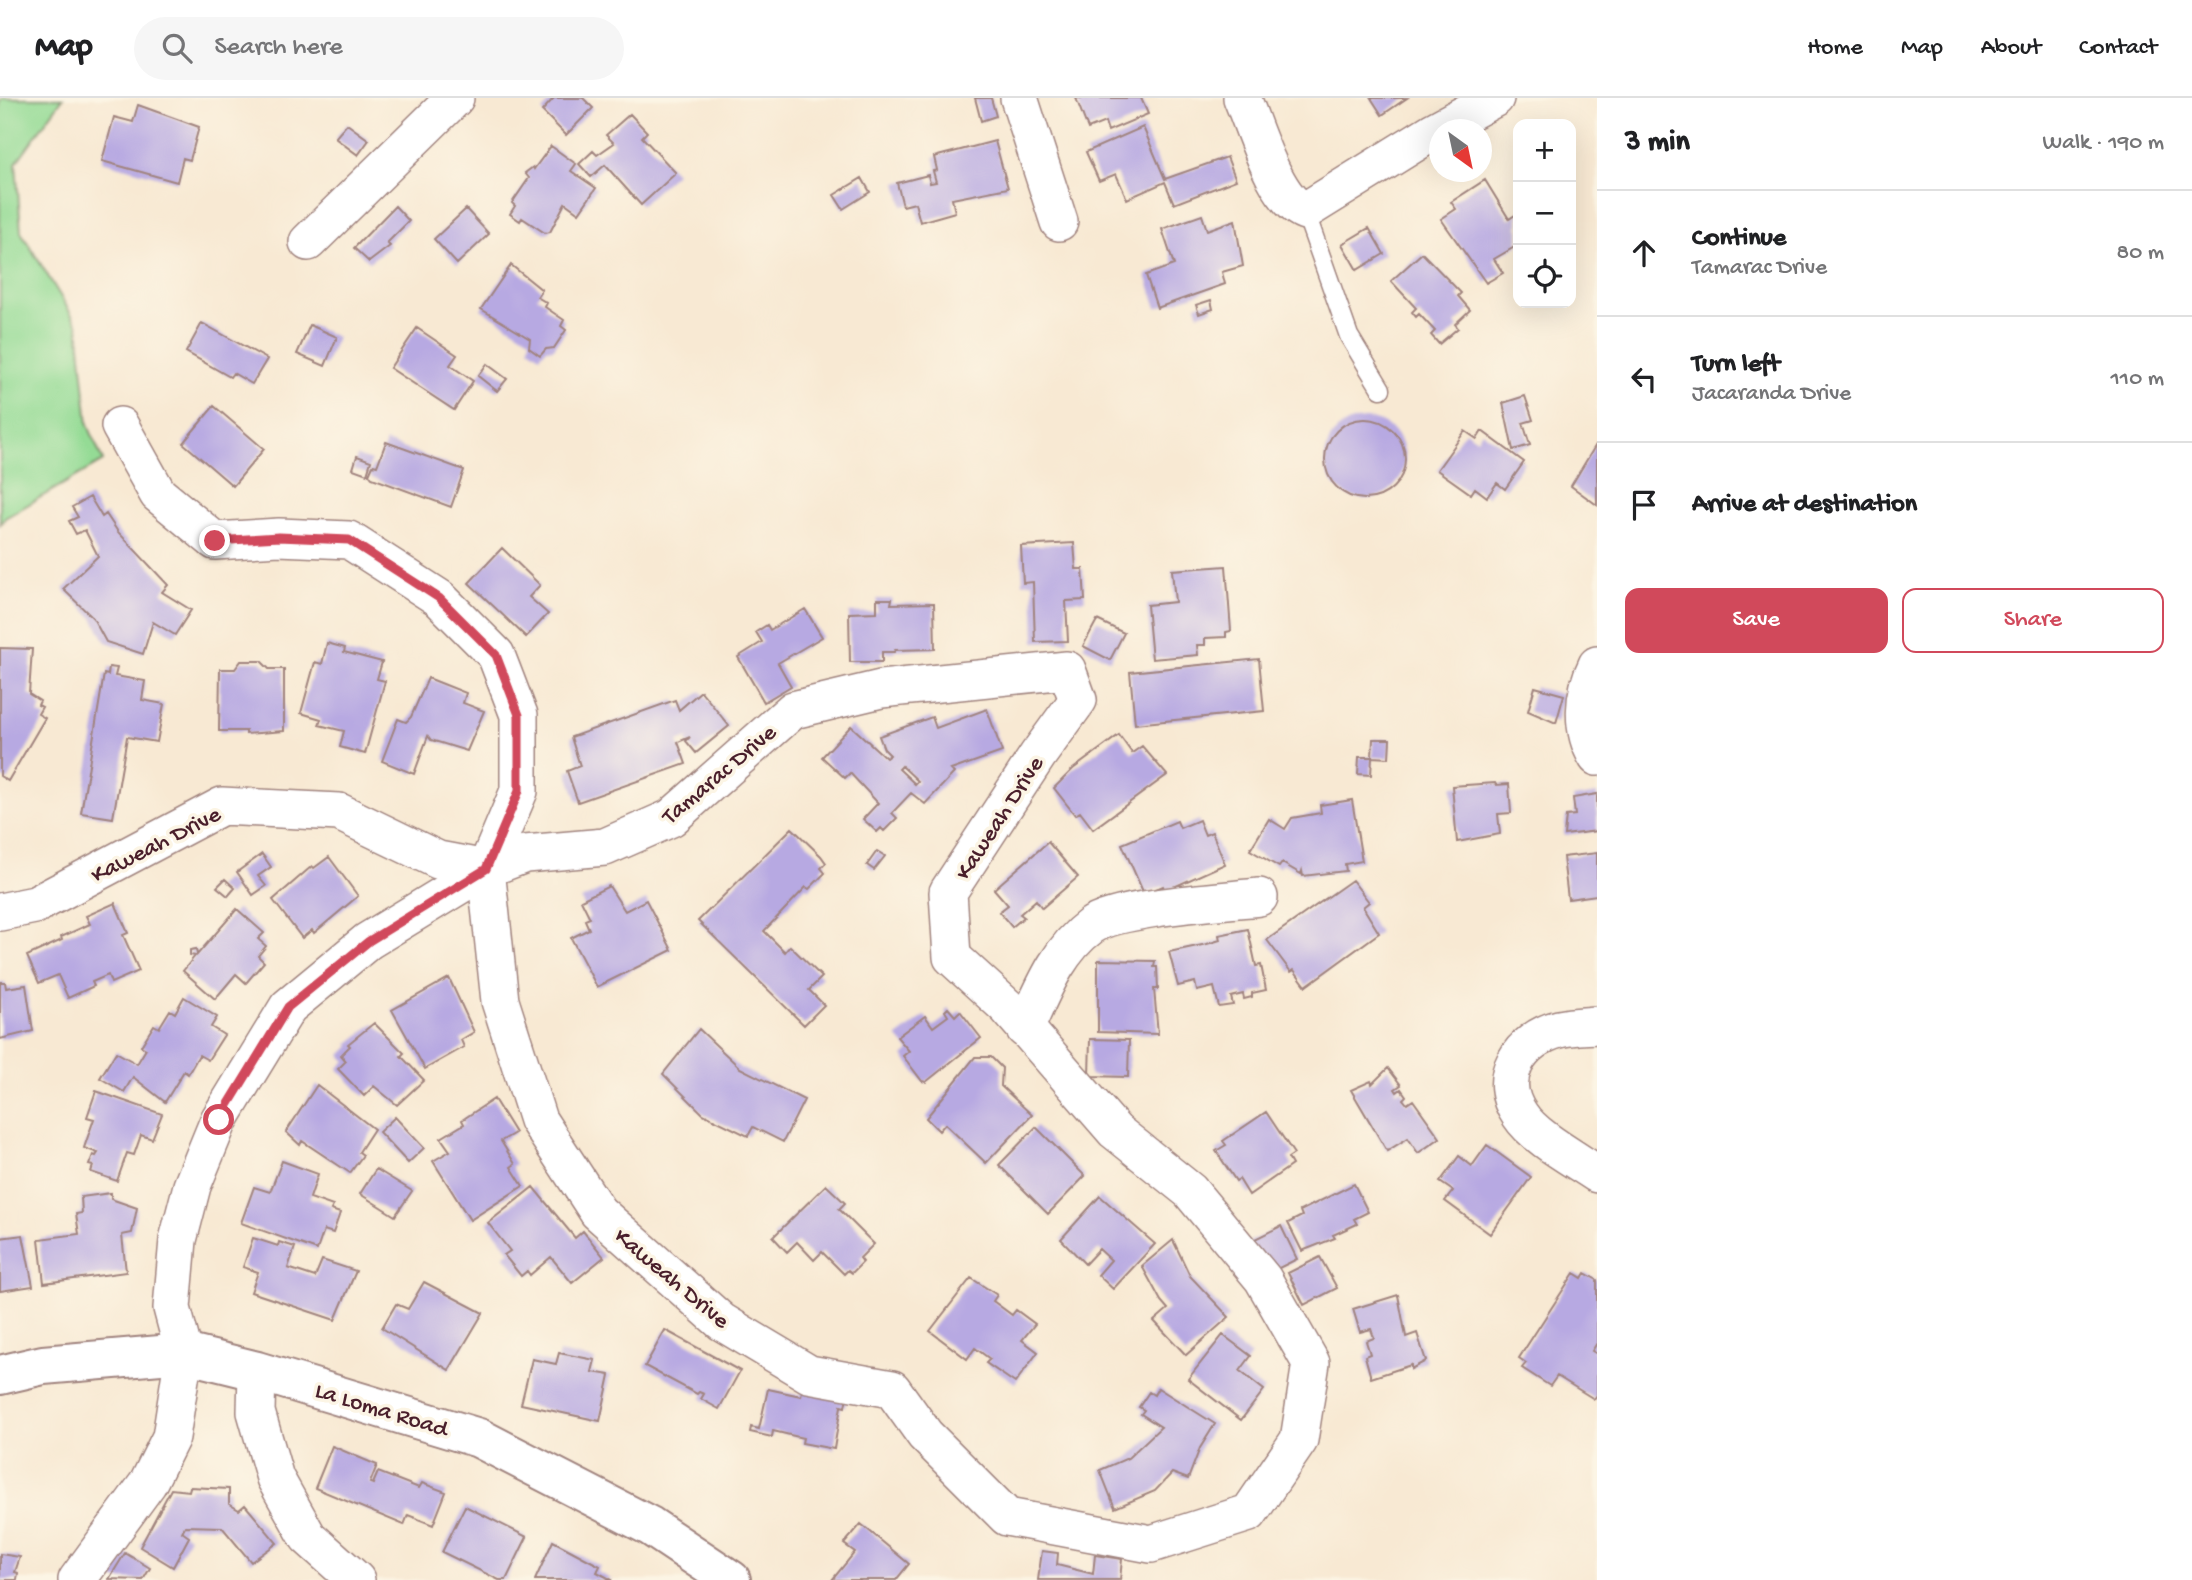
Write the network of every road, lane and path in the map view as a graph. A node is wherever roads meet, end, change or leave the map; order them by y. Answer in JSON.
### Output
{"nodes":[{"id":1,"x":454,"y":98,"type":"edge"},
{"id":2,"x":1019,"y":98,"type":"edge"},
{"id":3,"x":1242,"y":98,"type":"edge"},
{"id":4,"x":1495,"y":98,"type":"edge"},
{"id":5,"x":1299,"y":209,"type":"junction"},
{"id":6,"x":1059,"y":222,"type":"dead end"},
{"id":7,"x":308,"y":242,"type":"dead end"},
{"id":8,"x":1381,"y":389,"type":"dead end"},
{"id":9,"x":120,"y":426,"type":"dead end"},
{"id":10,"x":1597,"y":665,"type":"edge"},
{"id":11,"x":1067,"y":670,"type":"joint"},
{"id":12,"x":1597,"y":757,"type":"edge"},
{"id":13,"x":486,"y":869,"type":"junction"},
{"id":14,"x":1259,"y":897,"type":"dead end"},
{"id":15,"x":0,"y":912,"type":"edge"},
{"id":16,"x":1597,"y":1025,"type":"edge"},
{"id":17,"x":1025,"y":1029,"type":"junction"},
{"id":18,"x":1597,"y":1174,"type":"edge"},
{"id":19,"x":184,"y":1353,"type":"junction"},
{"id":20,"x":257,"y":1371,"type":"junction"},
{"id":21,"x":0,"y":1376,"type":"edge"},
{"id":22,"x":77,"y":1580,"type":"edge"},
{"id":23,"x":356,"y":1580,"type":"edge"},
{"id":24,"x":731,"y":1580,"type":"edge"}],
"edges":[{"from":1,"to":7,"type":"street"},
{"from":2,"to":6,"type":"street"},
{"from":3,"to":5,"type":"street"},
{"from":4,"to":5,"type":"street"},
{"from":5,"to":8,"type":"lane"},
{"from":9,"to":13,"type":"street"},
{"from":10,"to":12,"type":"street"},
{"from":11,"to":13,"type":"street","name":"Tamarac Drive"},
{"from":11,"to":17,"type":"street","name":"Kaweah Drive"},
{"from":13,"to":15,"type":"street","name":"Kaweah Drive"},
{"from":13,"to":17,"type":"street","name":"Kaweah Drive"},
{"from":13,"to":19,"type":"street","name":"Tamarac Drive"},
{"from":14,"to":17,"type":"street"},
{"from":16,"to":18,"type":"street"},
{"from":19,"to":20,"type":"street","name":"La Loma Road"},
{"from":19,"to":21,"type":"street","name":"La Loma Road"},
{"from":19,"to":22,"type":"street","name":"Tamarac Drive"},
{"from":20,"to":23,"type":"street"},
{"from":20,"to":24,"type":"street","name":"La Loma Road"}]}
